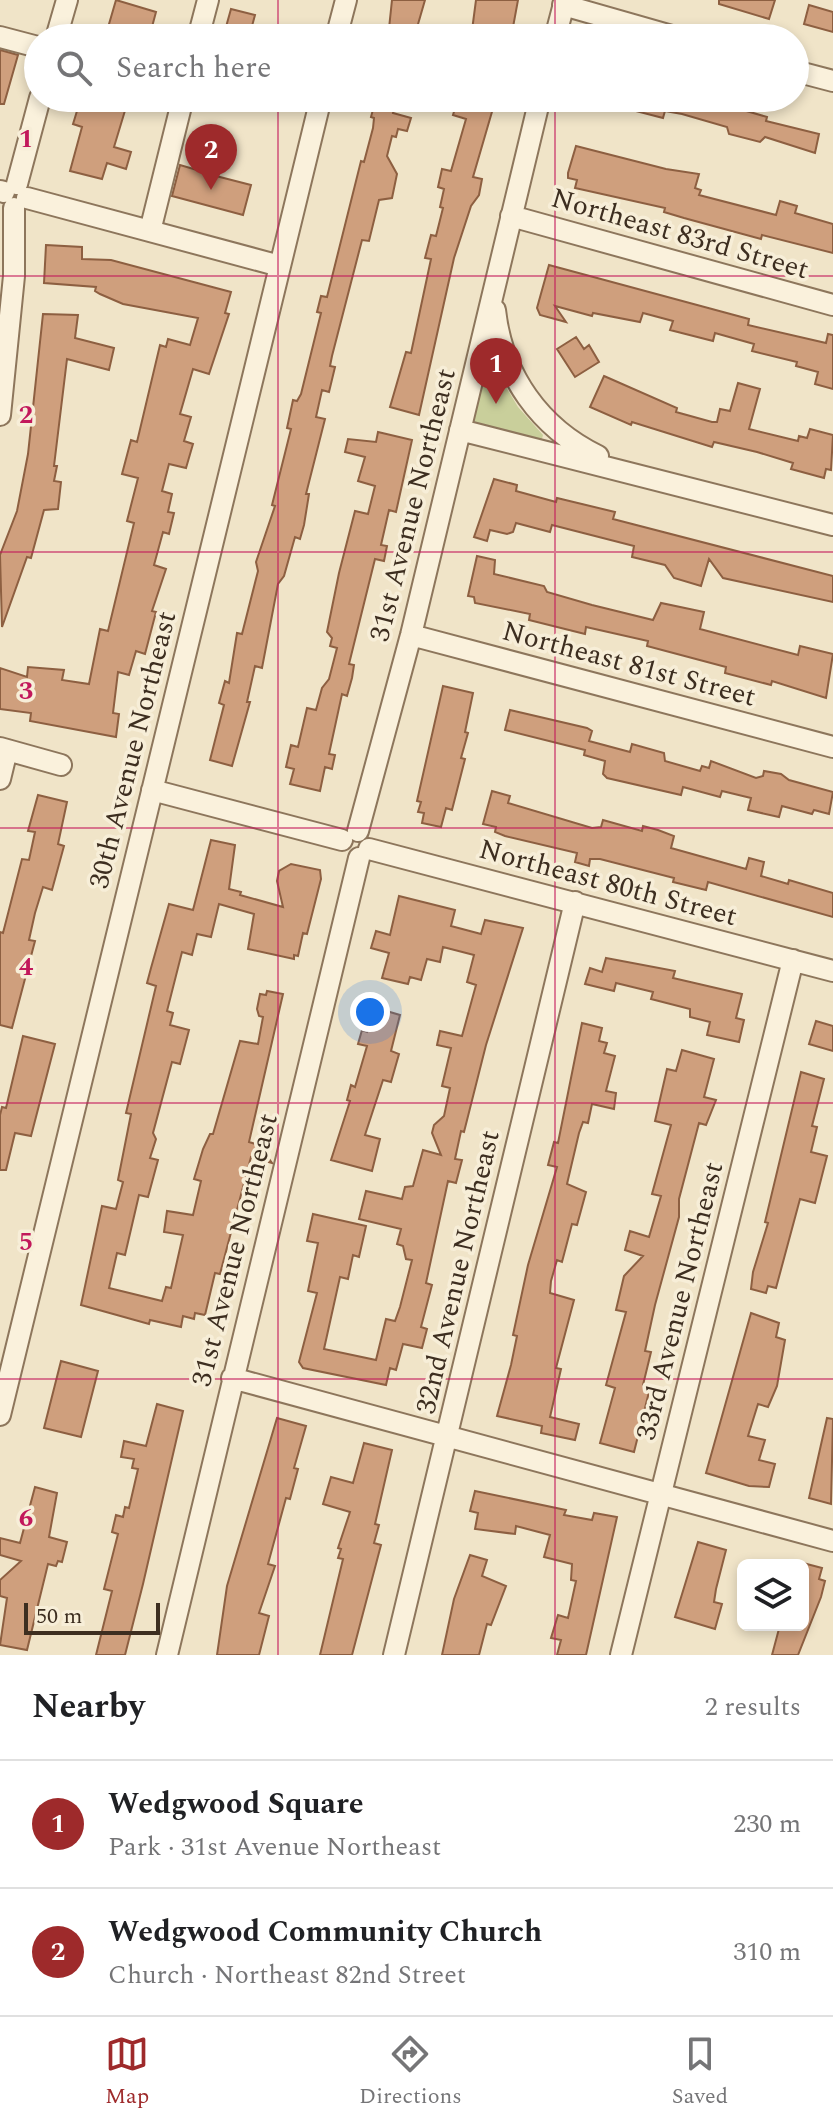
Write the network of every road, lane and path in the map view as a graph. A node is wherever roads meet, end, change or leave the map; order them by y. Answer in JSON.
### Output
{"nodes":[{"id":1,"x":67,"y":0,"type":"edge"},
{"id":2,"x":208,"y":0,"type":"edge"},
{"id":3,"x":346,"y":0,"type":"edge"},
{"id":4,"x":564,"y":3,"type":"edge"},
{"id":5,"x":60,"y":24,"type":"edge"},
{"id":6,"x":202,"y":24,"type":"edge"},
{"id":7,"x":340,"y":24,"type":"edge"},
{"id":8,"x":559,"y":24,"type":"edge"},
{"id":9,"x":633,"y":24,"type":"edge"},
{"id":10,"x":0,"y":37,"type":"edge"},
{"id":11,"x":24,"y":43,"type":"edge"},
{"id":12,"x":809,"y":75,"type":"edge"},
{"id":13,"x":833,"y":81,"type":"edge"},
{"id":14,"x":36,"y":112,"type":"edge"},
{"id":15,"x":180,"y":112,"type":"edge"},
{"id":16,"x":318,"y":112,"type":"edge"},
{"id":17,"x":537,"y":112,"type":"edge"},
{"id":18,"x":12,"y":194,"type":"edge"},
{"id":19,"x":511,"y":216,"type":"junction"},
{"id":20,"x":150,"y":231,"type":"junction"},
{"id":21,"x":280,"y":266,"type":"junction"},
{"id":22,"x":493,"y":294,"type":"junction"},
{"id":23,"x":833,"y":305,"type":"edge"},
{"id":24,"x":0,"y":415,"type":"edge"},
{"id":25,"x":460,"y":430,"type":"junction"},
{"id":26,"x":634,"y":474,"type":"junction"},
{"id":27,"x":833,"y":525,"type":"edge"},
{"id":28,"x":411,"y":635,"type":"junction"},
{"id":29,"x":833,"y":747,"type":"edge"},
{"id":30,"x":4,"y":749,"type":"edge"},
{"id":31,"x":61,"y":765,"type":"dead end"},
{"id":32,"x":0,"y":779,"type":"edge"},
{"id":33,"x":152,"y":790,"type":"junction"},
{"id":34,"x":350,"y":835,"type":"junction"},
{"id":35,"x":364,"y":853,"type":"junction"},
{"id":36,"x":575,"y":902,"type":"junction"},
{"id":37,"x":793,"y":960,"type":"junction"},
{"id":38,"x":833,"y":971,"type":"edge"},
{"id":39,"x":232,"y":1378,"type":"junction"},
{"id":40,"x":0,"y":1415,"type":"edge"},
{"id":41,"x":448,"y":1437,"type":"junction"},
{"id":42,"x":661,"y":1495,"type":"junction"},
{"id":43,"x":833,"y":1541,"type":"edge"},
{"id":44,"x":167,"y":1655,"type":"edge"},
{"id":45,"x":394,"y":1655,"type":"edge"},
{"id":46,"x":621,"y":1655,"type":"edge"}],
"edges":[{"from":1,"to":5,"type":"street"},
{"from":2,"to":6,"type":"street"},
{"from":3,"to":7,"type":"street"},
{"from":4,"to":8,"type":"street"},
{"from":4,"to":9,"type":"street"},
{"from":10,"to":11,"type":"street"},
{"from":12,"to":13,"type":"street"},
{"from":14,"to":18,"type":"street"},
{"from":15,"to":20,"type":"street"},
{"from":16,"to":21,"type":"street","name":"30th Avenue Northeast"},
{"from":17,"to":19,"type":"street","name":"31st Avenue Northeast"},
{"from":18,"to":20,"type":"street"},
{"from":18,"to":24,"type":"street"},
{"from":19,"to":22,"type":"street","name":"31st Avenue Northeast"},
{"from":19,"to":23,"type":"street","name":"Northeast 83rd Street"},
{"from":20,"to":21,"type":"street"},
{"from":21,"to":33,"type":"street","name":"30th Avenue Northeast"},
{"from":22,"to":25,"type":"street","name":"31st Avenue Northeast"},
{"from":22,"to":26,"type":"street"},
{"from":25,"to":26,"type":"street"},
{"from":25,"to":28,"type":"street","name":"31st Avenue Northeast"},
{"from":26,"to":27,"type":"street"},
{"from":28,"to":29,"type":"street","name":"Northeast 81st Street"},
{"from":28,"to":34,"type":"street","name":"31st Avenue Northeast"},
{"from":30,"to":31,"type":"street"},
{"from":30,"to":32,"type":"street"},
{"from":33,"to":34,"type":"street"},
{"from":33,"to":40,"type":"street","name":"30th Avenue Northeast"},
{"from":34,"to":35,"type":"street"},
{"from":35,"to":36,"type":"street","name":"Northeast 80th Street"},
{"from":35,"to":39,"type":"street","name":"31st Avenue Northeast"},
{"from":36,"to":37,"type":"street","name":"Northeast 80th Street"},
{"from":36,"to":41,"type":"street","name":"32nd Avenue Northeast"},
{"from":37,"to":38,"type":"street","name":"Northeast 80th Street"},
{"from":37,"to":42,"type":"street","name":"33rd Avenue Northeast"},
{"from":39,"to":41,"type":"street"},
{"from":39,"to":44,"type":"street","name":"31st Avenue Northeast"},
{"from":41,"to":42,"type":"street"},
{"from":41,"to":45,"type":"street","name":"32nd Avenue Northeast"},
{"from":42,"to":43,"type":"street"},
{"from":42,"to":46,"type":"street","name":"33rd Avenue Northeast"}]}
